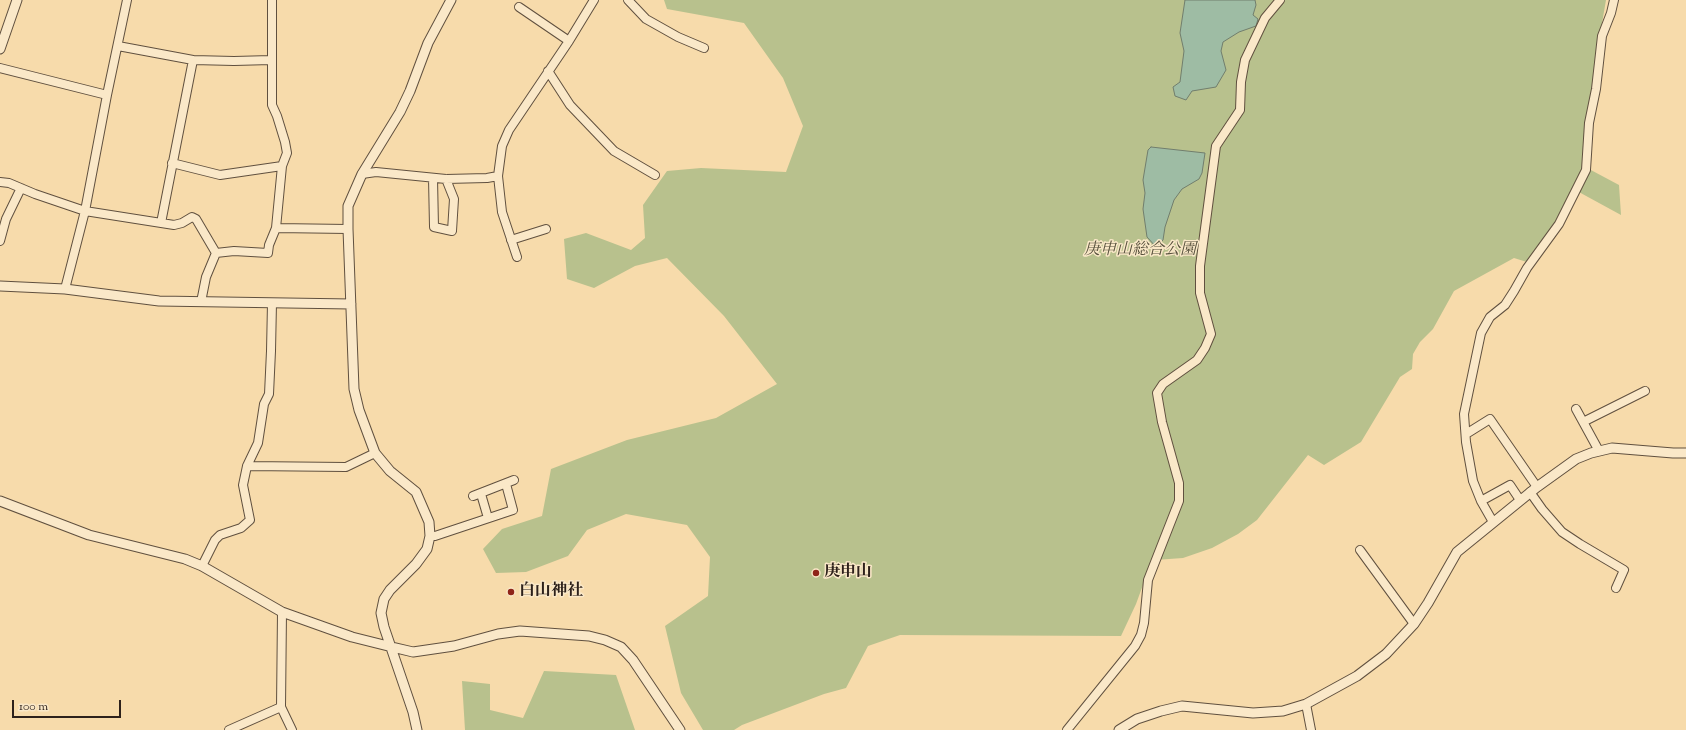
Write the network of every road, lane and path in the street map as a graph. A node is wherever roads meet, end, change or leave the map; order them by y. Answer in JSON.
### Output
{"nodes":[{"id":1,"x":17,"y":0,"type":"edge"},
{"id":2,"x":127,"y":0,"type":"edge"},
{"id":3,"x":272,"y":0,"type":"edge"},
{"id":4,"x":451,"y":0,"type":"edge"},
{"id":5,"x":594,"y":0,"type":"edge"},
{"id":6,"x":628,"y":0,"type":"edge"},
{"id":7,"x":1280,"y":0,"type":"edge"},
{"id":8,"x":1614,"y":0,"type":"edge"},
{"id":9,"x":519,"y":7,"type":"dead end"},
{"id":10,"x":569,"y":41,"type":"junction"},
{"id":11,"x":118,"y":46,"type":"junction"},
{"id":12,"x":704,"y":48,"type":"dead end"},
{"id":13,"x":0,"y":49,"type":"edge"},
{"id":14,"x":193,"y":60,"type":"junction"},
{"id":15,"x":271,"y":60,"type":"junction"},
{"id":16,"x":0,"y":68,"type":"edge"},
{"id":17,"x":548,"y":71,"type":"junction"},
{"id":18,"x":107,"y":95,"type":"junction"},
{"id":19,"x":172,"y":163,"type":"junction"},
{"id":20,"x":282,"y":166,"type":"junction"},
{"id":21,"x":362,"y":174,"type":"junction"},
{"id":22,"x":655,"y":175,"type":"dead end"},
{"id":23,"x":498,"y":176,"type":"junction"},
{"id":24,"x":433,"y":178,"type":"junction"},
{"id":25,"x":446,"y":179,"type":"junction"},
{"id":26,"x":0,"y":182,"type":"edge"},
{"id":27,"x":21,"y":188,"type":"junction"},
{"id":28,"x":85,"y":211,"type":"junction"},
{"id":29,"x":161,"y":223,"type":"junction"},
{"id":30,"x":276,"y":228,"type":"junction"},
{"id":31,"x":348,"y":229,"type":"junction"},
{"id":32,"x":546,"y":229,"type":"dead end"},
{"id":33,"x":511,"y":240,"type":"junction"},
{"id":34,"x":0,"y":241,"type":"edge"},
{"id":35,"x":216,"y":253,"type":"junction"},
{"id":36,"x":517,"y":257,"type":"dead end"},
{"id":37,"x":0,"y":286,"type":"edge"},
{"id":38,"x":65,"y":289,"type":"junction"},
{"id":39,"x":201,"y":302,"type":"junction"},
{"id":40,"x":272,"y":303,"type":"junction"},
{"id":41,"x":351,"y":304,"type":"junction"},
{"id":42,"x":1645,"y":392,"type":"dead end"},
{"id":43,"x":1576,"y":409,"type":"dead end"},
{"id":44,"x":1583,"y":422,"type":"junction"},
{"id":45,"x":1466,"y":434,"type":"junction"},
{"id":46,"x":1599,"y":451,"type":"junction"},
{"id":47,"x":376,"y":453,"type":"junction"},
{"id":48,"x":1686,"y":453,"type":"edge"},
{"id":49,"x":247,"y":466,"type":"junction"},
{"id":50,"x":514,"y":480,"type":"dead end"},
{"id":51,"x":506,"y":484,"type":"junction"},
{"id":52,"x":1534,"y":490,"type":"junction"},
{"id":53,"x":1520,"y":500,"type":"junction"},
{"id":54,"x":0,"y":501,"type":"edge"},
{"id":55,"x":1481,"y":501,"type":"junction"},
{"id":56,"x":488,"y":518,"type":"junction"},
{"id":57,"x":1493,"y":522,"type":"junction"},
{"id":58,"x":430,"y":536,"type":"junction"},
{"id":59,"x":1360,"y":550,"type":"dead end"},
{"id":60,"x":202,"y":566,"type":"junction"},
{"id":61,"x":1616,"y":588,"type":"dead end"},
{"id":62,"x":282,"y":612,"type":"junction"},
{"id":63,"x":1414,"y":624,"type":"junction"},
{"id":64,"x":392,"y":647,"type":"junction"},
{"id":65,"x":1306,"y":704,"type":"junction"},
{"id":66,"x":281,"y":707,"type":"junction"},
{"id":67,"x":229,"y":730,"type":"edge"},
{"id":68,"x":292,"y":730,"type":"edge"},
{"id":69,"x":417,"y":730,"type":"edge"},
{"id":70,"x":680,"y":730,"type":"edge"},
{"id":71,"x":1067,"y":730,"type":"edge"},
{"id":72,"x":1119,"y":730,"type":"edge"},
{"id":73,"x":1311,"y":730,"type":"edge"}],
"edges":[{"from":1,"to":13,"type":"street"},
{"from":2,"to":11,"type":"street"},
{"from":3,"to":15,"type":"street"},
{"from":4,"to":21,"type":"street"},
{"from":5,"to":10,"type":"street"},
{"from":6,"to":12,"type":"street"},
{"from":7,"to":71,"type":"street"},
{"from":8,"to":45,"type":"street"},
{"from":9,"to":10,"type":"street"},
{"from":10,"to":17,"type":"street"},
{"from":11,"to":14,"type":"street"},
{"from":11,"to":18,"type":"street"},
{"from":14,"to":15,"type":"street"},
{"from":14,"to":19,"type":"street"},
{"from":15,"to":20,"type":"street"},
{"from":16,"to":18,"type":"street"},
{"from":17,"to":22,"type":"street"},
{"from":17,"to":23,"type":"street"},
{"from":18,"to":28,"type":"street"},
{"from":19,"to":20,"type":"street"},
{"from":19,"to":29,"type":"street"},
{"from":20,"to":30,"type":"street"},
{"from":21,"to":24,"type":"street"},
{"from":21,"to":31,"type":"street"},
{"from":23,"to":25,"type":"street"},
{"from":23,"to":33,"type":"street"},
{"from":24,"to":25,"type":"street"},
{"from":24,"to":25,"type":"street"},
{"from":26,"to":27,"type":"street"},
{"from":27,"to":28,"type":"street"},
{"from":27,"to":34,"type":"street"},
{"from":28,"to":29,"type":"street"},
{"from":28,"to":38,"type":"street"},
{"from":29,"to":35,"type":"street"},
{"from":30,"to":31,"type":"street"},
{"from":30,"to":35,"type":"street"},
{"from":31,"to":41,"type":"street"},
{"from":32,"to":33,"type":"street"},
{"from":33,"to":36,"type":"street"},
{"from":35,"to":39,"type":"street"},
{"from":37,"to":38,"type":"street"},
{"from":38,"to":39,"type":"street"},
{"from":39,"to":40,"type":"street"},
{"from":40,"to":41,"type":"street"},
{"from":40,"to":49,"type":"street"},
{"from":41,"to":47,"type":"street"},
{"from":42,"to":44,"type":"street"},
{"from":43,"to":44,"type":"street"},
{"from":44,"to":46,"type":"street"},
{"from":45,"to":52,"type":"street"},
{"from":45,"to":55,"type":"street"},
{"from":46,"to":48,"type":"street"},
{"from":46,"to":52,"type":"street"},
{"from":47,"to":49,"type":"street"},
{"from":47,"to":58,"type":"street"},
{"from":49,"to":60,"type":"street"},
{"from":50,"to":51,"type":"street"},
{"from":51,"to":56,"type":"street"},
{"from":51,"to":56,"type":"street"},
{"from":52,"to":53,"type":"street"},
{"from":52,"to":61,"type":"street"},
{"from":53,"to":55,"type":"street"},
{"from":53,"to":57,"type":"street"},
{"from":54,"to":60,"type":"street"},
{"from":55,"to":57,"type":"street"},
{"from":56,"to":58,"type":"street"},
{"from":57,"to":63,"type":"street"},
{"from":58,"to":64,"type":"street"},
{"from":59,"to":63,"type":"street"},
{"from":60,"to":62,"type":"street"},
{"from":62,"to":64,"type":"street"},
{"from":62,"to":66,"type":"street"},
{"from":63,"to":65,"type":"street"},
{"from":64,"to":69,"type":"street"},
{"from":64,"to":70,"type":"street"},
{"from":65,"to":72,"type":"street"},
{"from":65,"to":73,"type":"street"},
{"from":66,"to":67,"type":"street"},
{"from":66,"to":68,"type":"street"}]}
